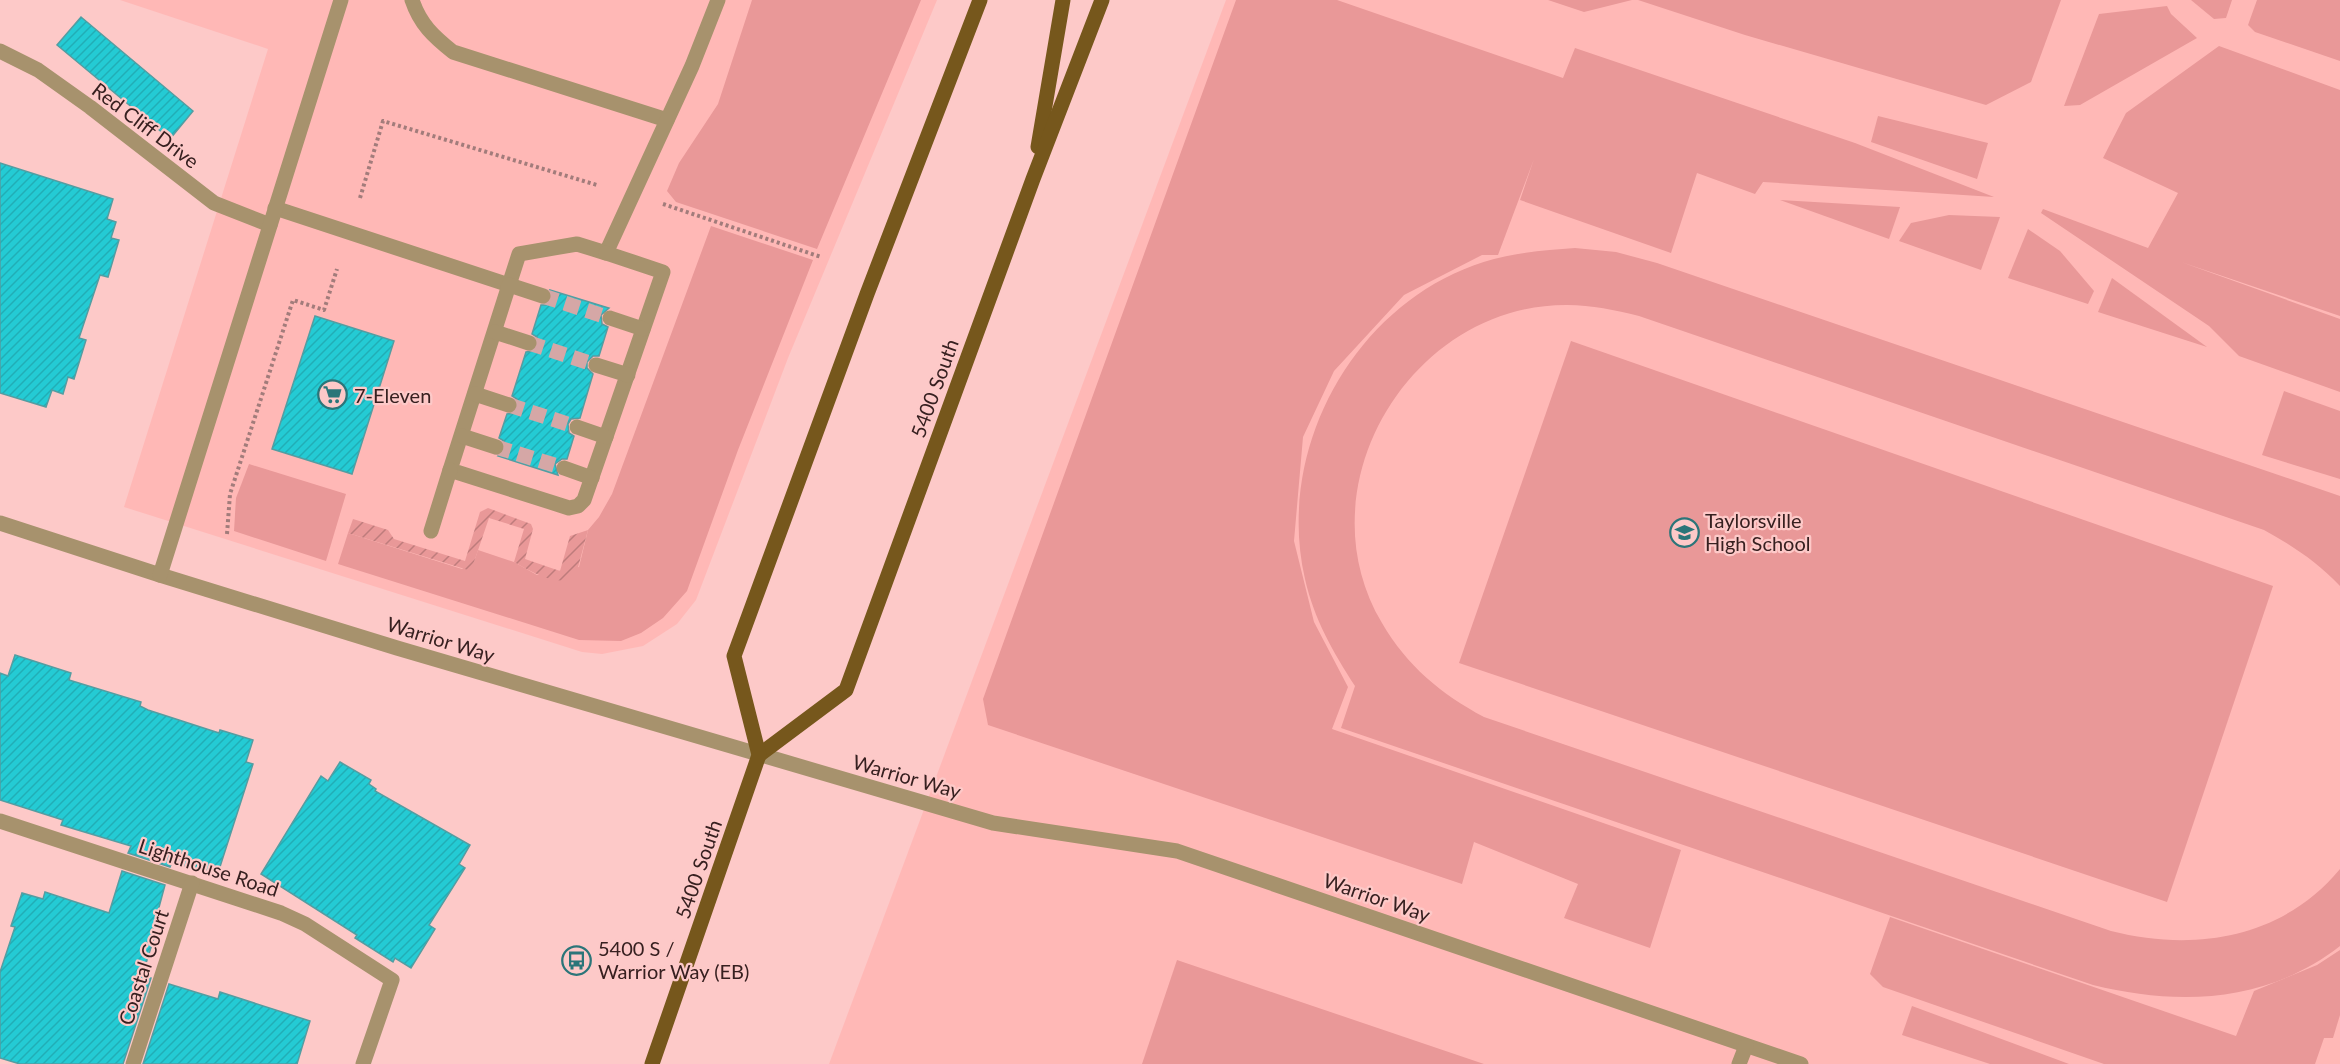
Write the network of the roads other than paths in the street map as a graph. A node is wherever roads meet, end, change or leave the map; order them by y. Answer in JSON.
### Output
{"nodes":[{"id":1,"x":341,"y":0,"type":"edge"},
{"id":2,"x":412,"y":0,"type":"edge"},
{"id":3,"x":718,"y":0,"type":"edge"},
{"id":4,"x":980,"y":0,"type":"edge"},
{"id":5,"x":1063,"y":0,"type":"edge"},
{"id":6,"x":1102,"y":0,"type":"edge"},
{"id":7,"x":0,"y":51,"type":"edge"},
{"id":8,"x":667,"y":120,"type":"junction"},
{"id":9,"x":1033,"y":179,"type":"junction"},
{"id":10,"x":275,"y":208,"type":"junction"},
{"id":11,"x":270,"y":225,"type":"junction"},
{"id":12,"x":606,"y":253,"type":"junction"},
{"id":13,"x":509,"y":285,"type":"junction"},
{"id":14,"x":543,"y":296,"type":"tunnel mouth"},
{"id":15,"x":610,"y":318,"type":"tunnel mouth"},
{"id":16,"x":643,"y":329,"type":"junction"},
{"id":17,"x":495,"y":332,"type":"junction"},
{"id":18,"x":529,"y":343,"type":"tunnel mouth"},
{"id":19,"x":596,"y":365,"type":"tunnel mouth"},
{"id":20,"x":628,"y":375,"type":"junction"},
{"id":21,"x":475,"y":394,"type":"junction"},
{"id":22,"x":509,"y":405,"type":"tunnel mouth"},
{"id":23,"x":577,"y":427,"type":"tunnel mouth"},
{"id":24,"x":462,"y":436,"type":"junction"},
{"id":25,"x":606,"y":437,"type":"junction"},
{"id":26,"x":496,"y":447,"type":"tunnel mouth"},
{"id":27,"x":564,"y":468,"type":"tunnel mouth"},
{"id":28,"x":450,"y":470,"type":"junction"},
{"id":29,"x":592,"y":477,"type":"junction"},
{"id":30,"x":0,"y":523,"type":"edge"},
{"id":31,"x":432,"y":531,"type":"dead end"},
{"id":32,"x":160,"y":575,"type":"junction"},
{"id":33,"x":759,"y":755,"type":"junction"},
{"id":34,"x":0,"y":821,"type":"edge"},
{"id":35,"x":192,"y":883,"type":"junction"},
{"id":36,"x":1746,"y":1046,"type":"junction"},
{"id":37,"x":133,"y":1064,"type":"edge"},
{"id":38,"x":363,"y":1064,"type":"edge"},
{"id":39,"x":652,"y":1064,"type":"edge"},
{"id":40,"x":1739,"y":1064,"type":"edge"},
{"id":41,"x":1801,"y":1064,"type":"edge"}],
"edges":[{"from":1,"to":10,"type":"street"},
{"from":2,"to":8,"type":"street"},
{"from":3,"to":8,"type":"street"},
{"from":4,"to":33,"type":"main road"},
{"from":5,"to":9,"type":"main road"},
{"from":6,"to":9,"type":"main road","name":"5400 South"},
{"from":7,"to":11,"type":"street","name":"Red Cliff Drive"},
{"from":8,"to":12,"type":"street"},
{"from":9,"to":33,"type":"main road","name":"5400 South"},
{"from":10,"to":11,"type":"street"},
{"from":10,"to":13,"type":"street"},
{"from":11,"to":32,"type":"street"},
{"from":12,"to":13,"type":"street"},
{"from":12,"to":16,"type":"street"},
{"from":13,"to":14,"type":"street"},
{"from":13,"to":17,"type":"street"},
{"from":15,"to":16,"type":"street"},
{"from":16,"to":20,"type":"street"},
{"from":17,"to":18,"type":"street"},
{"from":17,"to":21,"type":"street"},
{"from":19,"to":20,"type":"street"},
{"from":20,"to":25,"type":"street"},
{"from":21,"to":22,"type":"street"},
{"from":21,"to":24,"type":"street"},
{"from":23,"to":25,"type":"street"},
{"from":24,"to":26,"type":"street"},
{"from":24,"to":28,"type":"street"},
{"from":25,"to":29,"type":"street"},
{"from":27,"to":29,"type":"street"},
{"from":28,"to":29,"type":"street"},
{"from":28,"to":31,"type":"street"},
{"from":30,"to":32,"type":"street","name":"Warrior Way"},
{"from":32,"to":33,"type":"street","name":"Warrior Way"},
{"from":33,"to":36,"type":"street","name":"Warrior Way"},
{"from":33,"to":39,"type":"main road","name":"5400 South"},
{"from":34,"to":35,"type":"street","name":"Lighthouse Road"},
{"from":35,"to":37,"type":"street","name":"Coastal Court"},
{"from":35,"to":38,"type":"street","name":"Lighthouse Road"},
{"from":36,"to":40,"type":"street"},
{"from":36,"to":41,"type":"street","name":"Warrior Way"}]}
